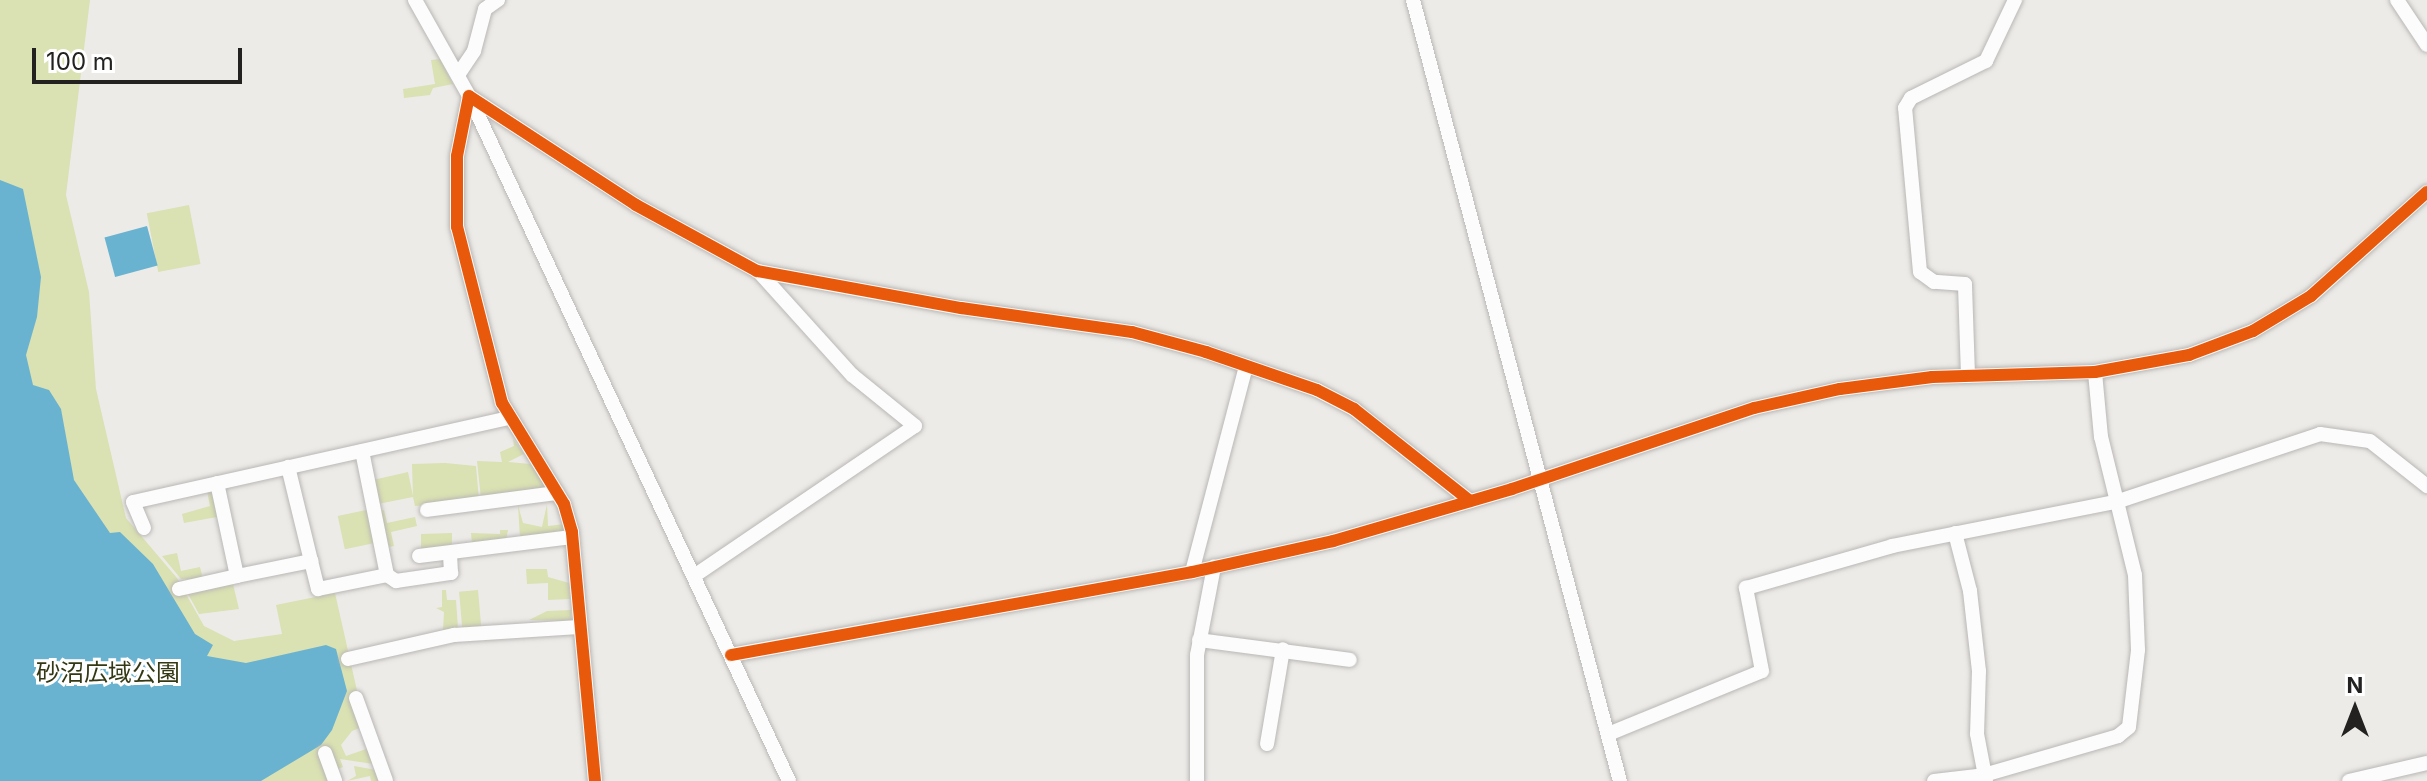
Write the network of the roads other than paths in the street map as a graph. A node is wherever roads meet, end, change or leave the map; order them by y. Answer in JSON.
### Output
{"nodes":[{"id":1,"x":415,"y":0,"type":"edge"},
{"id":2,"x":498,"y":0,"type":"edge"},
{"id":3,"x":1413,"y":0,"type":"edge"},
{"id":4,"x":2015,"y":0,"type":"edge"},
{"id":5,"x":2397,"y":0,"type":"edge"},
{"id":6,"x":2427,"y":45,"type":"edge"},
{"id":7,"x":458,"y":75,"type":"junction"},
{"id":8,"x":469,"y":96,"type":"junction"},
{"id":9,"x":2427,"y":192,"type":"edge"},
{"id":10,"x":757,"y":271,"type":"junction"},
{"id":11,"x":1246,"y":366,"type":"junction"},
{"id":12,"x":2095,"y":372,"type":"junction"},
{"id":13,"x":1968,"y":376,"type":"junction"},
{"id":14,"x":509,"y":418,"type":"junction"},
{"id":15,"x":362,"y":451,"type":"junction"},
{"id":16,"x":288,"y":467,"type":"junction"},
{"id":17,"x":1541,"y":480,"type":"junction"},
{"id":18,"x":217,"y":483,"type":"junction"},
{"id":19,"x":2427,"y":486,"type":"edge"},
{"id":20,"x":557,"y":493,"type":"junction"},
{"id":21,"x":1470,"y":501,"type":"junction"},
{"id":22,"x":2119,"y":501,"type":"junction"},
{"id":23,"x":427,"y":510,"type":"dead end"},
{"id":24,"x":144,"y":528,"type":"dead end"},
{"id":25,"x":1955,"y":533,"type":"junction"},
{"id":26,"x":572,"y":537,"type":"junction"},
{"id":27,"x":450,"y":553,"type":"junction"},
{"id":28,"x":419,"y":556,"type":"dead end"},
{"id":29,"x":311,"y":561,"type":"junction"},
{"id":30,"x":1214,"y":567,"type":"junction"},
{"id":31,"x":1192,"y":572,"type":"junction"},
{"id":32,"x":387,"y":575,"type":"junction"},
{"id":33,"x":237,"y":576,"type":"junction"},
{"id":34,"x":694,"y":576,"type":"junction"},
{"id":35,"x":179,"y":589,"type":"dead end"},
{"id":36,"x":579,"y":627,"type":"junction"},
{"id":37,"x":1199,"y":640,"type":"junction"},
{"id":38,"x":1283,"y":649,"type":"junction"},
{"id":39,"x":731,"y":655,"type":"junction"},
{"id":40,"x":348,"y":659,"type":"dead end"},
{"id":41,"x":1350,"y":660,"type":"dead end"},
{"id":42,"x":356,"y":698,"type":"dead end"},
{"id":43,"x":1608,"y":734,"type":"junction"},
{"id":44,"x":1267,"y":744,"type":"dead end"},
{"id":45,"x":325,"y":753,"type":"dead end"},
{"id":46,"x":2427,"y":763,"type":"edge"},
{"id":47,"x":1985,"y":778,"type":"edge"},
{"id":48,"x":335,"y":781,"type":"edge"},
{"id":49,"x":386,"y":781,"type":"edge"},
{"id":50,"x":595,"y":781,"type":"edge"},
{"id":51,"x":789,"y":781,"type":"edge"},
{"id":52,"x":1197,"y":781,"type":"edge"},
{"id":53,"x":1620,"y":781,"type":"edge"},
{"id":54,"x":1934,"y":781,"type":"edge"},
{"id":55,"x":2349,"y":781,"type":"edge"}],
"edges":[{"from":1,"to":7,"type":"street"},
{"from":2,"to":7,"type":"street"},
{"from":3,"to":17,"type":"street"},
{"from":4,"to":13,"type":"street"},
{"from":5,"to":6,"type":"street"},
{"from":7,"to":8,"type":"street"},
{"from":8,"to":10,"type":"street"},
{"from":8,"to":14,"type":"street"},
{"from":8,"to":34,"type":"street"},
{"from":9,"to":12,"type":"street"},
{"from":10,"to":11,"type":"street"},
{"from":10,"to":34,"type":"street"},
{"from":11,"to":21,"type":"street"},
{"from":11,"to":31,"type":"street"},
{"from":12,"to":13,"type":"street"},
{"from":12,"to":22,"type":"street"},
{"from":13,"to":17,"type":"street"},
{"from":14,"to":15,"type":"street"},
{"from":14,"to":20,"type":"street"},
{"from":15,"to":16,"type":"street"},
{"from":15,"to":32,"type":"street"},
{"from":16,"to":18,"type":"street"},
{"from":16,"to":29,"type":"street"},
{"from":17,"to":21,"type":"street"},
{"from":17,"to":43,"type":"street"},
{"from":18,"to":24,"type":"street"},
{"from":18,"to":33,"type":"street"},
{"from":19,"to":22,"type":"street"},
{"from":20,"to":23,"type":"street"},
{"from":20,"to":26,"type":"street"},
{"from":21,"to":30,"type":"street"},
{"from":22,"to":25,"type":"street"},
{"from":22,"to":47,"type":"street"},
{"from":25,"to":43,"type":"street"},
{"from":25,"to":47,"type":"street"},
{"from":26,"to":27,"type":"street"},
{"from":26,"to":36,"type":"street"},
{"from":27,"to":28,"type":"street"},
{"from":27,"to":32,"type":"street"},
{"from":29,"to":32,"type":"street"},
{"from":29,"to":33,"type":"street"},
{"from":30,"to":31,"type":"street"},
{"from":30,"to":37,"type":"street"},
{"from":31,"to":39,"type":"street"},
{"from":33,"to":35,"type":"street"},
{"from":34,"to":39,"type":"street"},
{"from":36,"to":40,"type":"street"},
{"from":36,"to":50,"type":"street"},
{"from":37,"to":38,"type":"street"},
{"from":37,"to":52,"type":"street"},
{"from":38,"to":41,"type":"street"},
{"from":38,"to":44,"type":"street"},
{"from":39,"to":51,"type":"street"},
{"from":42,"to":49,"type":"street"},
{"from":43,"to":53,"type":"street"},
{"from":45,"to":48,"type":"street"},
{"from":46,"to":55,"type":"street"},
{"from":47,"to":54,"type":"street"}]}
